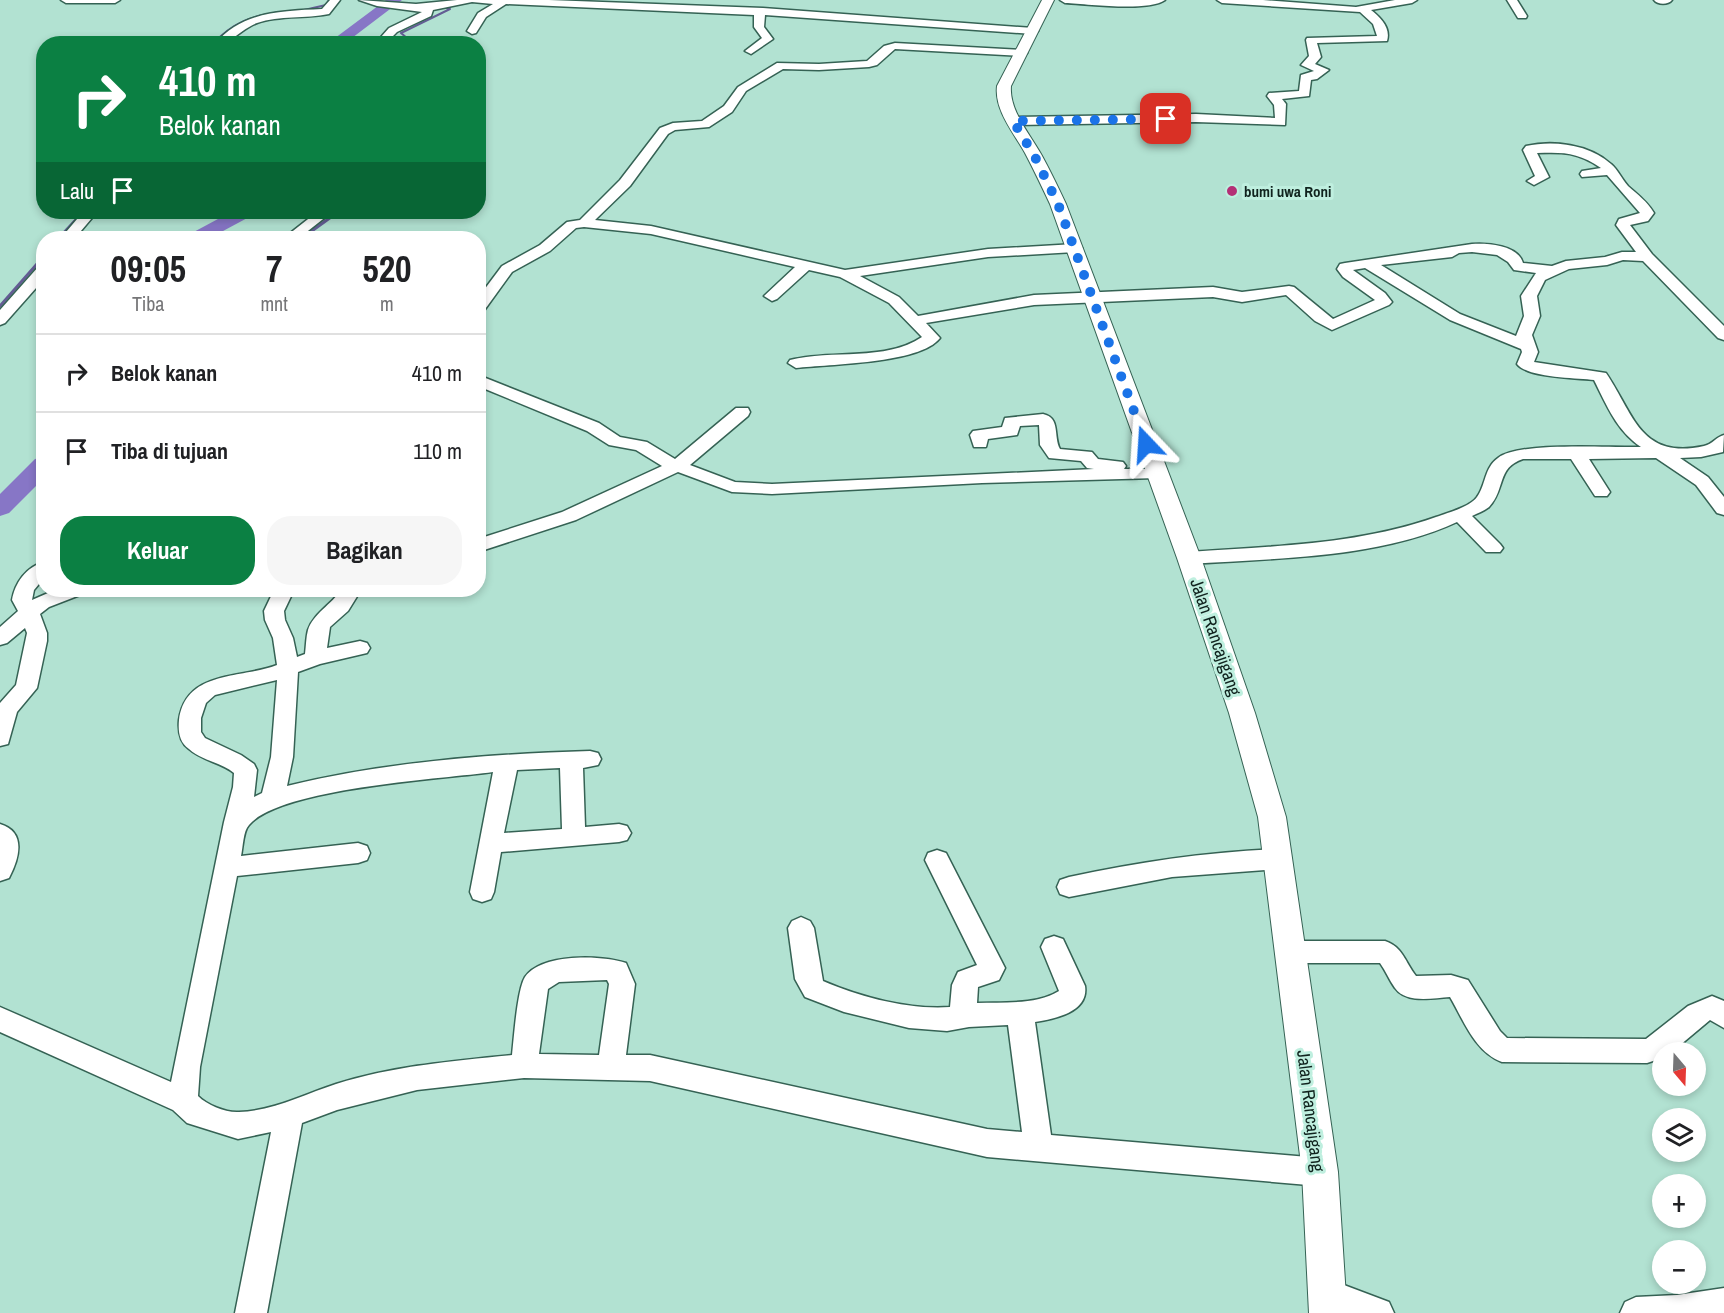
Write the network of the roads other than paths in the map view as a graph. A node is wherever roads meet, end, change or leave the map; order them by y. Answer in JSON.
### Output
{"nodes":[{"id":1,"x":66,"y":0,"type":"edge"},
{"id":2,"x":114,"y":0,"type":"edge"},
{"id":3,"x":335,"y":0,"type":"edge"},
{"id":4,"x":364,"y":0,"type":"edge"},
{"id":5,"x":471,"y":0,"type":"edge"},
{"id":6,"x":1048,"y":0,"type":"edge"},
{"id":7,"x":1065,"y":0,"type":"edge"},
{"id":8,"x":1160,"y":0,"type":"edge"},
{"id":9,"x":1222,"y":0,"type":"edge"},
{"id":10,"x":1412,"y":0,"type":"edge"},
{"id":11,"x":1512,"y":0,"type":"edge"},
{"id":12,"x":1659,"y":0,"type":"edge"},
{"id":13,"x":1667,"y":0,"type":"edge"},
{"id":14,"x":503,"y":2,"type":"edge"},
{"id":15,"x":414,"y":7,"type":"junction"},
{"id":16,"x":1364,"y":9,"type":"junction"},
{"id":17,"x":763,"y":11,"type":"junction"},
{"id":18,"x":1522,"y":16,"type":"dead end"},
{"id":19,"x":441,"y":18,"type":"dead end"},
{"id":20,"x":889,"y":20,"type":"junction"},
{"id":21,"x":472,"y":30,"type":"dead end"},
{"id":22,"x":1033,"y":31,"type":"junction"},
{"id":23,"x":880,"y":32,"type":"dead end"},
{"id":24,"x":226,"y":36,"type":"edge"},
{"id":25,"x":388,"y":36,"type":"edge"},
{"id":26,"x":751,"y":51,"type":"dead end"},
{"id":27,"x":1022,"y":53,"type":"junction"},
{"id":28,"x":1013,"y":121,"type":"junction"},
{"id":29,"x":1611,"y":171,"type":"junction"},
{"id":30,"x":1587,"y":174,"type":"dead end"},
{"id":31,"x":1534,"y":181,"type":"dead end"},
{"id":32,"x":84,"y":219,"type":"edge"},
{"id":33,"x":316,"y":219,"type":"edge"},
{"id":34,"x":584,"y":223,"type":"junction"},
{"id":35,"x":74,"y":231,"type":"edge"},
{"id":36,"x":300,"y":231,"type":"edge"},
{"id":37,"x":1075,"y":248,"type":"junction"},
{"id":38,"x":1647,"y":256,"type":"junction"},
{"id":39,"x":1368,"y":264,"type":"junction"},
{"id":40,"x":805,"y":266,"type":"junction"},
{"id":41,"x":1551,"y":270,"type":"junction"},
{"id":42,"x":845,"y":274,"type":"junction"},
{"id":43,"x":36,"y":278,"type":"edge"},
{"id":44,"x":772,"y":296,"type":"dead end"},
{"id":45,"x":486,"y":298,"type":"edge"},
{"id":46,"x":1092,"y":298,"type":"junction"},
{"id":47,"x":0,"y":320,"type":"edge"},
{"id":48,"x":914,"y":321,"type":"junction"},
{"id":49,"x":1724,"y":335,"type":"edge"},
{"id":50,"x":1528,"y":346,"type":"junction"},
{"id":51,"x":796,"y":363,"type":"dead end"},
{"id":52,"x":486,"y":383,"type":"edge"},
{"id":53,"x":742,"y":412,"type":"dead end"},
{"id":54,"x":980,"y":443,"type":"dead end"},
{"id":55,"x":1722,"y":446,"type":"edge"},
{"id":56,"x":1660,"y":453,"type":"junction"},
{"id":57,"x":1577,"y":454,"type":"junction"},
{"id":58,"x":676,"y":466,"type":"junction"},
{"id":59,"x":1155,"y":469,"type":"junction"},
{"id":60,"x":1601,"y":492,"type":"dead end"},
{"id":61,"x":1724,"y":509,"type":"edge"},
{"id":62,"x":1460,"y":514,"type":"junction"},
{"id":63,"x":486,"y":543,"type":"edge"},
{"id":64,"x":1493,"y":548,"type":"dead end"},
{"id":65,"x":1189,"y":558,"type":"junction"},
{"id":66,"x":36,"y":574,"type":"edge"},
{"id":67,"x":55,"y":597,"type":"edge"},
{"id":68,"x":281,"y":597,"type":"edge"},
{"id":69,"x":347,"y":597,"type":"edge"},
{"id":70,"x":28,"y":610,"type":"junction"},
{"id":71,"x":0,"y":638,"type":"edge"},
{"id":72,"x":360,"y":648,"type":"dead end"},
{"id":73,"x":315,"y":658,"type":"junction"},
{"id":74,"x":288,"y":669,"type":"junction"},
{"id":75,"x":0,"y":738,"type":"edge"},
{"id":76,"x":507,"y":762,"type":"junction"},
{"id":77,"x":272,"y":798,"type":"junction"},
{"id":78,"x":236,"y":822,"type":"junction"},
{"id":79,"x":0,"y":833,"type":"edge"},
{"id":80,"x":619,"y":833,"type":"dead end"},
{"id":81,"x":574,"y":837,"type":"junction"},
{"id":82,"x":490,"y":843,"type":"junction"},
{"id":83,"x":358,"y":853,"type":"dead end"},
{"id":84,"x":1277,"y":859,"type":"junction"},
{"id":85,"x":937,"y":860,"type":"dead end"},
{"id":86,"x":227,"y":867,"type":"junction"},
{"id":87,"x":0,"y":871,"type":"edge"},
{"id":88,"x":1069,"y":887,"type":"dead end"},
{"id":89,"x":482,"y":892,"type":"dead end"},
{"id":90,"x":801,"y":928,"type":"dead end"},
{"id":91,"x":1054,"y":947,"type":"dead end"},
{"id":92,"x":1290,"y":952,"type":"junction"},
{"id":93,"x":1721,"y":1008,"type":"edge"},
{"id":94,"x":1020,"y":1012,"type":"junction"},
{"id":95,"x":963,"y":1015,"type":"junction"},
{"id":96,"x":0,"y":1019,"type":"edge"},
{"id":97,"x":525,"y":1066,"type":"junction"},
{"id":98,"x":611,"y":1068,"type":"junction"},
{"id":99,"x":183,"y":1101,"type":"junction"},
{"id":100,"x":289,"y":1115,"type":"junction"},
{"id":101,"x":1039,"y":1149,"type":"junction"},
{"id":102,"x":1320,"y":1172,"type":"junction"},
{"id":103,"x":1328,"y":1304,"type":"edge"},
{"id":104,"x":1724,"y":1304,"type":"edge"},
{"id":105,"x":251,"y":1313,"type":"edge"},
{"id":106,"x":1378,"y":1313,"type":"edge"},
{"id":107,"x":1636,"y":1313,"type":"edge"}],
"edges":[{"from":1,"to":2,"type":"street"},
{"from":3,"to":24,"type":"street"},
{"from":4,"to":15,"type":"street"},
{"from":5,"to":14,"type":"street"},
{"from":5,"to":15,"type":"street"},
{"from":5,"to":19,"type":"street"},
{"from":6,"to":22,"type":"main road","name":"Jalan Rancajigang"},
{"from":7,"to":8,"type":"street"},
{"from":9,"to":16,"type":"street"},
{"from":10,"to":16,"type":"street"},
{"from":11,"to":18,"type":"street"},
{"from":12,"to":13,"type":"street"},
{"from":14,"to":17,"type":"street"},
{"from":14,"to":21,"type":"street"},
{"from":15,"to":25,"type":"street"},
{"from":16,"to":28,"type":"street"},
{"from":17,"to":20,"type":"street"},
{"from":17,"to":26,"type":"street"},
{"from":20,"to":22,"type":"street"},
{"from":20,"to":23,"type":"street"},
{"from":22,"to":27,"type":"main road","name":"Jalan Rancajigang"},
{"from":27,"to":28,"type":"main road","name":"Jalan Rancajigang"},
{"from":27,"to":34,"type":"street"},
{"from":28,"to":37,"type":"main road","name":"Jalan Rancajigang"},
{"from":29,"to":30,"type":"street"},
{"from":29,"to":31,"type":"street"},
{"from":29,"to":38,"type":"street"},
{"from":32,"to":35,"type":"street"},
{"from":33,"to":36,"type":"street"},
{"from":34,"to":40,"type":"street"},
{"from":34,"to":45,"type":"street"},
{"from":37,"to":42,"type":"street"},
{"from":37,"to":46,"type":"main road","name":"Jalan Rancajigang"},
{"from":38,"to":41,"type":"street"},
{"from":38,"to":49,"type":"street"},
{"from":39,"to":41,"type":"street"},
{"from":39,"to":46,"type":"street"},
{"from":39,"to":50,"type":"street"},
{"from":40,"to":42,"type":"street"},
{"from":40,"to":44,"type":"street"},
{"from":41,"to":50,"type":"street"},
{"from":42,"to":48,"type":"street"},
{"from":43,"to":47,"type":"street"},
{"from":46,"to":48,"type":"street"},
{"from":46,"to":59,"type":"main road","name":"Jalan Rancajigang"},
{"from":48,"to":51,"type":"street"},
{"from":50,"to":56,"type":"street"},
{"from":52,"to":58,"type":"street"},
{"from":53,"to":58,"type":"street"},
{"from":54,"to":59,"type":"street"},
{"from":55,"to":56,"type":"street"},
{"from":56,"to":57,"type":"street"},
{"from":56,"to":61,"type":"street"},
{"from":57,"to":60,"type":"street"},
{"from":57,"to":62,"type":"street"},
{"from":58,"to":59,"type":"street"},
{"from":58,"to":63,"type":"street"},
{"from":59,"to":65,"type":"main road","name":"Jalan Rancajigang"},
{"from":62,"to":64,"type":"street"},
{"from":62,"to":65,"type":"street"},
{"from":65,"to":84,"type":"main road","name":"Jalan Rancajigang"},
{"from":66,"to":70,"type":"street"},
{"from":67,"to":70,"type":"street"},
{"from":68,"to":74,"type":"street"},
{"from":69,"to":73,"type":"street"},
{"from":70,"to":71,"type":"street"},
{"from":70,"to":75,"type":"street"},
{"from":72,"to":73,"type":"street"},
{"from":73,"to":74,"type":"street"},
{"from":74,"to":77,"type":"street"},
{"from":74,"to":78,"type":"street"},
{"from":76,"to":77,"type":"street"},
{"from":76,"to":81,"type":"street"},
{"from":76,"to":82,"type":"street"},
{"from":77,"to":78,"type":"street"},
{"from":78,"to":86,"type":"street"},
{"from":79,"to":87,"type":"street"},
{"from":80,"to":81,"type":"street"},
{"from":81,"to":82,"type":"street"},
{"from":82,"to":89,"type":"street"},
{"from":83,"to":86,"type":"street"},
{"from":84,"to":88,"type":"street"},
{"from":84,"to":92,"type":"main road","name":"Jalan Rancajigang"},
{"from":85,"to":95,"type":"street"},
{"from":86,"to":99,"type":"street"},
{"from":90,"to":95,"type":"street"},
{"from":91,"to":94,"type":"street"},
{"from":92,"to":93,"type":"street"},
{"from":92,"to":102,"type":"main road","name":"Jalan Rancajigang"},
{"from":94,"to":95,"type":"street"},
{"from":94,"to":101,"type":"street"},
{"from":96,"to":99,"type":"street"},
{"from":97,"to":98,"type":"street"},
{"from":97,"to":98,"type":"street"},
{"from":97,"to":100,"type":"street"},
{"from":98,"to":101,"type":"street"},
{"from":99,"to":100,"type":"street"},
{"from":100,"to":105,"type":"street"},
{"from":101,"to":102,"type":"street"},
{"from":102,"to":103,"type":"main road","name":"Jalan Rancajigang"},
{"from":103,"to":106,"type":"street"},
{"from":104,"to":107,"type":"street"}]}
